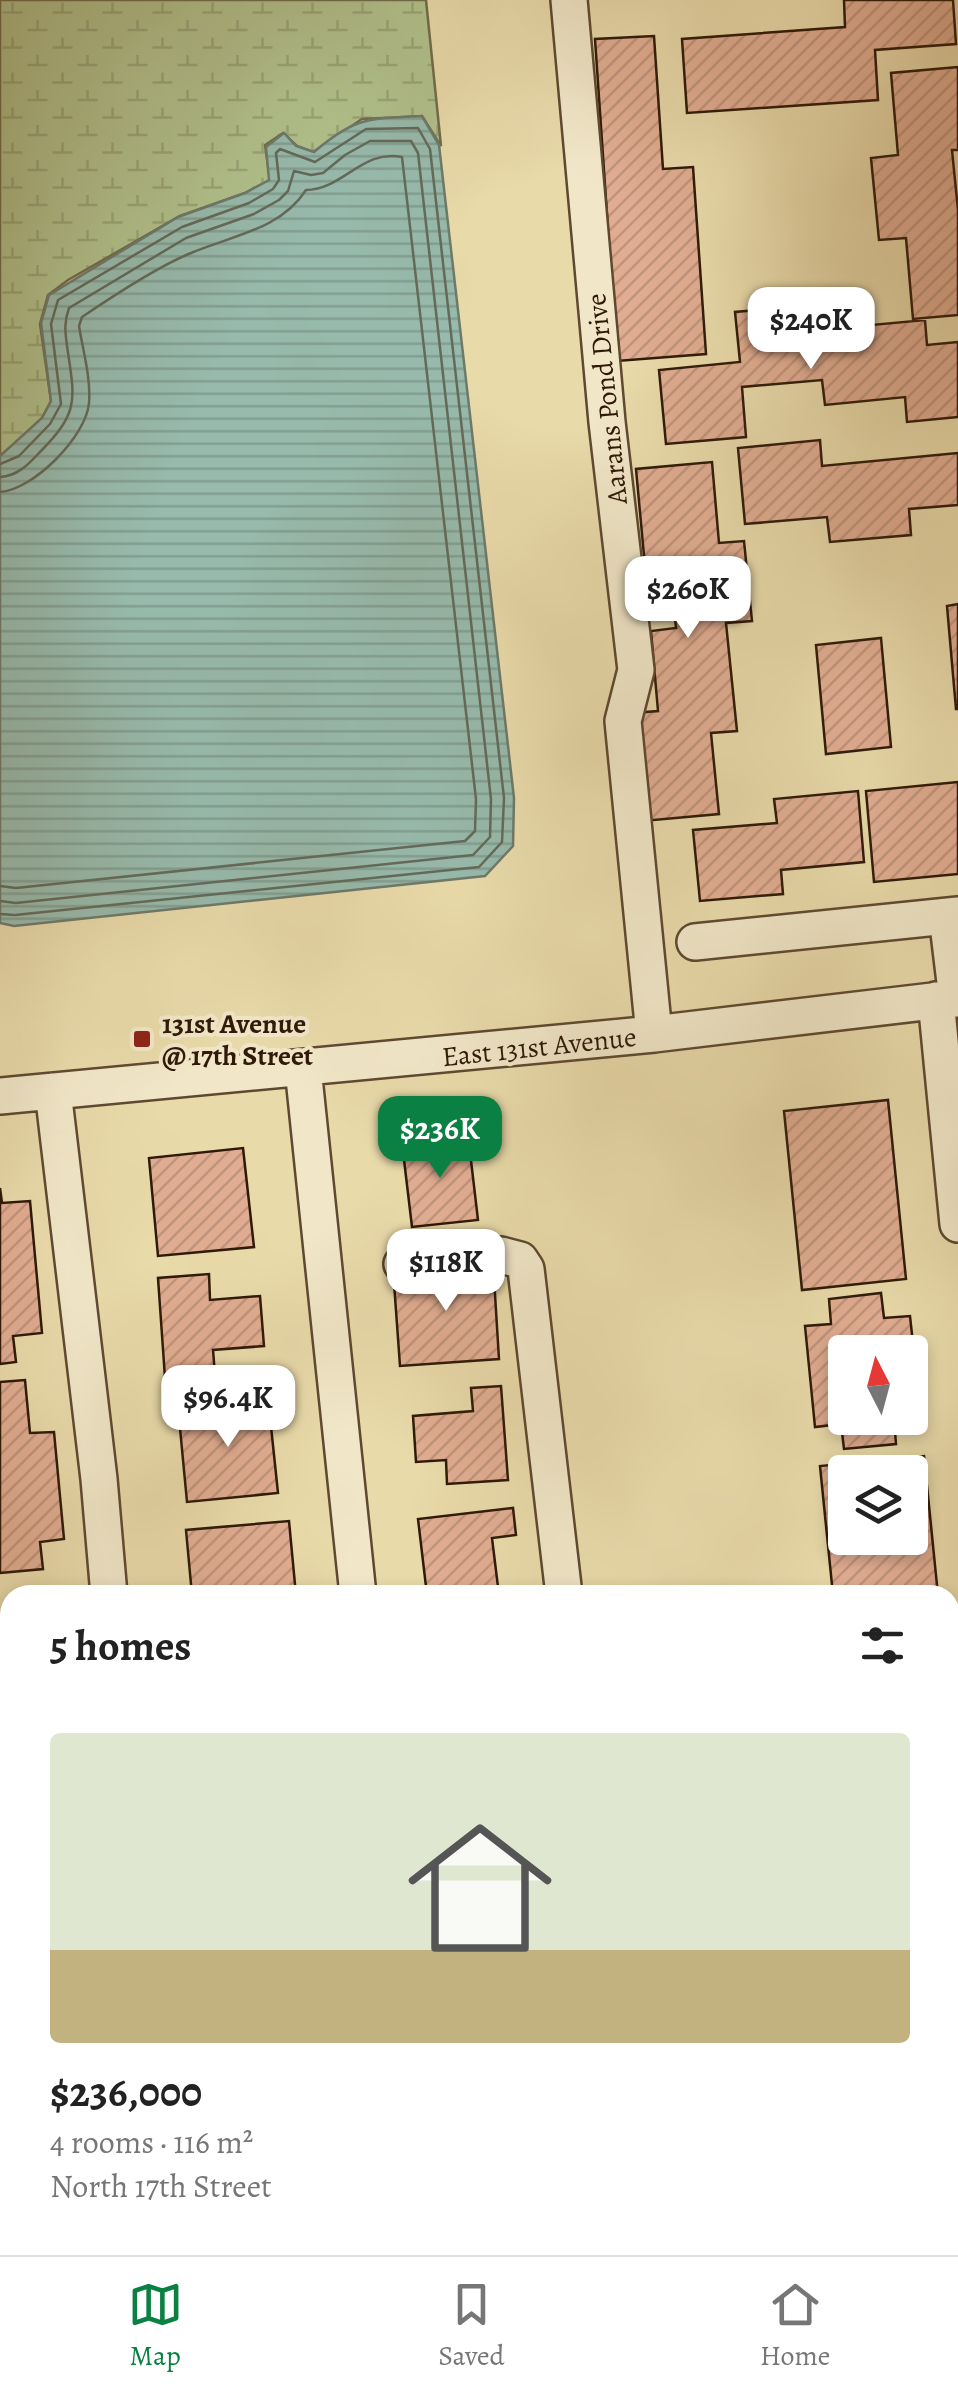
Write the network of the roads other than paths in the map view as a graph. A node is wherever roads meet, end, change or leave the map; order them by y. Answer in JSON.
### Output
{"nodes":[{"id":1,"x":569,"y":0,"type":"edge"},
{"id":2,"x":953,"y":916,"type":"edge"},
{"id":3,"x":695,"y":942,"type":"dead end"},
{"id":4,"x":950,"y":999,"type":"edge"},
{"id":5,"x":654,"y":1034,"type":"junction"},
{"id":6,"x":303,"y":1068,"type":"junction"},
{"id":7,"x":53,"y":1091,"type":"junction"},
{"id":8,"x":0,"y":1096,"type":"edge"},
{"id":9,"x":958,"y":1224,"type":"edge"},
{"id":10,"x":402,"y":1264,"type":"dead end"},
{"id":11,"x":107,"y":1585,"type":"edge"},
{"id":12,"x":357,"y":1585,"type":"edge"},
{"id":13,"x":563,"y":1585,"type":"edge"}],
"edges":[{"from":1,"to":5,"type":"street","name":"Aarans Pond Drive"},
{"from":2,"to":3,"type":"street"},
{"from":2,"to":4,"type":"street"},
{"from":4,"to":5,"type":"street","name":"East 131st Avenue"},
{"from":4,"to":9,"type":"street"},
{"from":5,"to":6,"type":"street","name":"East 131st Avenue"},
{"from":6,"to":7,"type":"street","name":"East 131st Avenue"},
{"from":6,"to":12,"type":"street"},
{"from":7,"to":8,"type":"street","name":"East 131st Avenue"},
{"from":7,"to":11,"type":"street"},
{"from":10,"to":13,"type":"street"}]}
